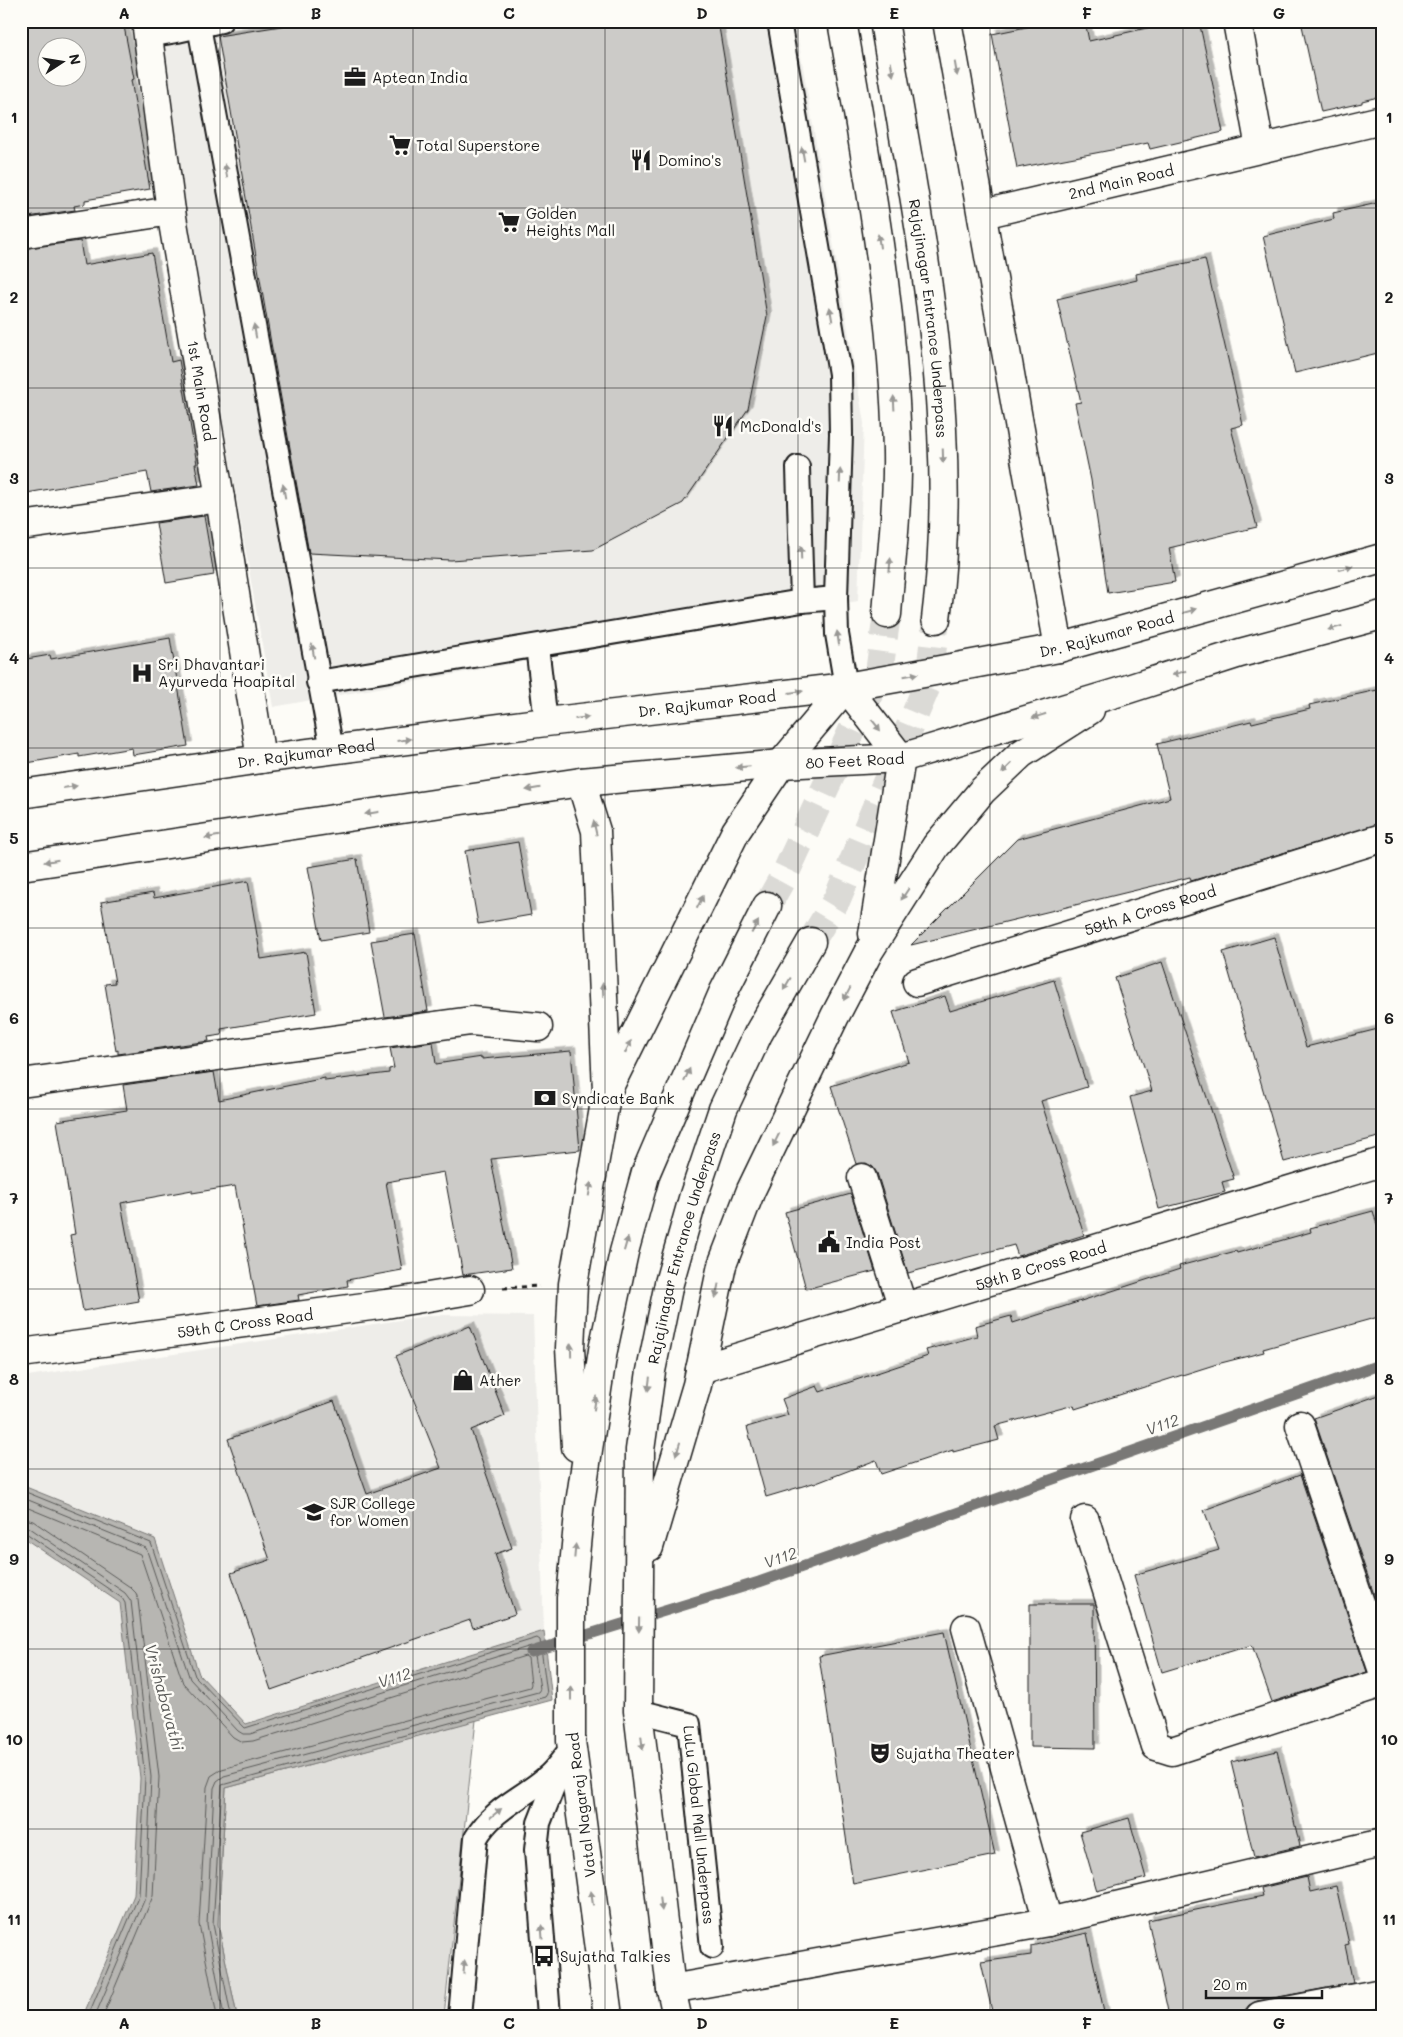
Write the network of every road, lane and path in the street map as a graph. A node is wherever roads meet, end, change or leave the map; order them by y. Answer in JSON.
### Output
{"nodes":[{"id":1,"x":779,"y":21,"type":"edge"},
{"id":2,"x":842,"y":21,"type":"edge"},
{"id":3,"x":884,"y":21,"type":"edge"},
{"id":4,"x":948,"y":21,"type":"edge"},
{"id":5,"x":1237,"y":21,"type":"edge"},
{"id":6,"x":210,"y":24,"type":"edge"},
{"id":7,"x":147,"y":28,"type":"edge"},
{"id":8,"x":1382,"y":120,"type":"edge"},
{"id":9,"x":1260,"y":148,"type":"junction"},
{"id":10,"x":171,"y":211,"type":"junction"},
{"id":11,"x":983,"y":214,"type":"junction"},
{"id":12,"x":21,"y":234,"type":"edge"},
{"id":13,"x":798,"y":467,"type":"dead end"},
{"id":14,"x":220,"y":498,"type":"junction"},
{"id":15,"x":21,"y":526,"type":"edge"},
{"id":16,"x":1382,"y":558,"type":"edge"},
{"id":17,"x":836,"y":598,"type":"junction"},
{"id":18,"x":802,"y":602,"type":"junction"},
{"id":19,"x":887,"y":614,"type":"tunnel mouth"},
{"id":20,"x":1382,"y":615,"type":"edge"},
{"id":21,"x":936,"y":619,"type":"tunnel mouth"},
{"id":22,"x":537,"y":646,"type":"junction"},
{"id":23,"x":1059,"y":648,"type":"junction"},
{"id":24,"x":318,"y":682,"type":"junction"},
{"id":25,"x":846,"y":686,"type":"junction"},
{"id":26,"x":1119,"y":692,"type":"junction"},
{"id":27,"x":546,"y":722,"type":"junction"},
{"id":28,"x":332,"y":750,"type":"junction"},
{"id":29,"x":901,"y":758,"type":"junction"},
{"id":30,"x":261,"y":759,"type":"junction"},
{"id":31,"x":781,"y":764,"type":"junction"},
{"id":32,"x":581,"y":782,"type":"junction"},
{"id":33,"x":21,"y":794,"type":"edge"},
{"id":34,"x":1382,"y":838,"type":"edge"},
{"id":35,"x":21,"y":866,"type":"edge"},
{"id":36,"x":767,"y":906,"type":"tunnel mouth"},
{"id":37,"x":811,"y":942,"type":"tunnel mouth"},
{"id":38,"x":869,"y":951,"type":"junction"},
{"id":39,"x":917,"y":982,"type":"dead end"},
{"id":40,"x":538,"y":1027,"type":"dead end"},
{"id":41,"x":21,"y":1083,"type":"edge"},
{"id":42,"x":607,"y":1091,"type":"junction"},
{"id":43,"x":1382,"y":1162,"type":"edge"},
{"id":44,"x":862,"y":1178,"type":"dead end"},
{"id":45,"x":573,"y":1284,"type":"junction"},
{"id":46,"x":470,"y":1290,"type":"joint"},
{"id":47,"x":903,"y":1308,"type":"junction"},
{"id":48,"x":22,"y":1345,"type":"edge"},
{"id":49,"x":700,"y":1369,"type":"junction"},
{"id":50,"x":1300,"y":1425,"type":"dead end"},
{"id":51,"x":580,"y":1503,"type":"junction"},
{"id":52,"x":1085,"y":1520,"type":"dead end"},
{"id":53,"x":640,"y":1577,"type":"junction"},
{"id":54,"x":966,"y":1628,"type":"dead end"},
{"id":55,"x":1382,"y":1668,"type":"edge"},
{"id":56,"x":1382,"y":1683,"type":"edge"},
{"id":57,"x":638,"y":1702,"type":"junction"},
{"id":58,"x":569,"y":1748,"type":"junction"},
{"id":59,"x":1382,"y":1843,"type":"edge"},
{"id":60,"x":1048,"y":1922,"type":"junction"},
{"id":61,"x":712,"y":1947,"type":"dead end"},
{"id":62,"x":670,"y":1989,"type":"junction"},
{"id":63,"x":1382,"y":1993,"type":"edge"},
{"id":64,"x":460,"y":2016,"type":"edge"},
{"id":65,"x":549,"y":2016,"type":"edge"},
{"id":66,"x":608,"y":2016,"type":"edge"},
{"id":67,"x":677,"y":2016,"type":"edge"},
{"id":68,"x":1260,"y":2016,"type":"edge"}],
"edges":[{"from":17,"to":1,"type":"lane","one_way":true},
{"from":19,"to":2,"type":"main road","one_way":true},
{"from":3,"to":21,"type":"main road","name":"Rajajinagar Entrance Underpass","one_way":true},
{"from":4,"to":11,"type":"main road","one_way":true},
{"from":5,"to":9,"type":"main road"},
{"from":6,"to":7,"type":"lane"},
{"from":24,"to":6,"type":"lane","one_way":true},
{"from":7,"to":10,"type":"main road","name":"1st Main Road"},
{"from":8,"to":9,"type":"main road","name":"2nd Main Road"},
{"from":9,"to":11,"type":"main road","name":"2nd Main Road"},
{"from":10,"to":12,"type":"main road"},
{"from":10,"to":14,"type":"main road","name":"1st Main Road"},
{"from":11,"to":23,"type":"main road"},
{"from":18,"to":13,"type":"lane","one_way":true},
{"from":14,"to":15,"type":"main road"},
{"from":14,"to":30,"type":"main road","name":"1st Main Road"},
{"from":23,"to":16,"type":"main road","name":"Dr. Rajkumar Road","one_way":true},
{"from":17,"to":18,"type":"lane"},
{"from":25,"to":17,"type":"lane","one_way":true},
{"from":18,"to":22,"type":"lane"},
{"from":20,"to":26,"type":"main road","one_way":true},
{"from":22,"to":24,"type":"lane"},
{"from":22,"to":27,"type":"lane"},
{"from":25,"to":23,"type":"main road","name":"Dr. Rajkumar Road","one_way":true},
{"from":24,"to":28,"type":"lane"},
{"from":27,"to":25,"type":"main road","name":"Dr. Rajkumar Road","one_way":true},
{"from":25,"to":29,"type":"main road","one_way":true},
{"from":25,"to":31,"type":"main road"},
{"from":26,"to":29,"type":"main road","name":"80 Feet Road","one_way":true},
{"from":26,"to":38,"type":"main road","one_way":true},
{"from":28,"to":27,"type":"main road","name":"Dr. Rajkumar Road","one_way":true},
{"from":28,"to":30,"type":"main road","name":"Dr. Rajkumar Road"},
{"from":29,"to":31,"type":"main road","name":"80 Feet Road"},
{"from":29,"to":38,"type":"main road"},
{"from":33,"to":30,"type":"main road","name":"Dr. Rajkumar Road","one_way":true},
{"from":31,"to":32,"type":"main road","name":"80 Feet Road","one_way":true},
{"from":42,"to":31,"type":"main road","one_way":true},
{"from":32,"to":35,"type":"main road","one_way":true},
{"from":42,"to":32,"type":"main road","one_way":true},
{"from":34,"to":39,"type":"main road","name":"59th A Cross Road"},
{"from":51,"to":36,"type":"main road","one_way":true},
{"from":37,"to":53,"type":"main road","name":"Rajajinagar Entrance Underpass","one_way":true},
{"from":38,"to":49,"type":"main road","one_way":true},
{"from":40,"to":41,"type":"main road"},
{"from":45,"to":42,"type":"main road","one_way":true},
{"from":43,"to":47,"type":"main road","name":"59th B Cross Road"},
{"from":44,"to":47,"type":"main road"},
{"from":45,"to":46,"type":"path"},
{"from":51,"to":45,"type":"main road","one_way":true},
{"from":46,"to":48,"type":"main road","name":"59th C Cross Road"},
{"from":47,"to":49,"type":"main road","name":"59th B Cross Road"},
{"from":49,"to":53,"type":"main road","one_way":true},
{"from":50,"to":55,"type":"main road"},
{"from":58,"to":51,"type":"main road","name":"Vatal Nagaraj Road","one_way":true},
{"from":52,"to":56,"type":"main road"},
{"from":53,"to":57,"type":"main road","one_way":true},
{"from":54,"to":60,"type":"main road"},
{"from":57,"to":61,"type":"lane","name":"LuLu Global Mall Underpass"},
{"from":57,"to":62,"type":"main road","one_way":true},
{"from":64,"to":58,"type":"lane","one_way":true},
{"from":65,"to":58,"type":"lane","one_way":true},
{"from":66,"to":58,"type":"main road","name":"Vatal Nagaraj Road","one_way":true},
{"from":59,"to":60,"type":"main road"},
{"from":60,"to":62,"type":"main road"},
{"from":62,"to":67,"type":"main road"},
{"from":63,"to":68,"type":"main road"}]}
